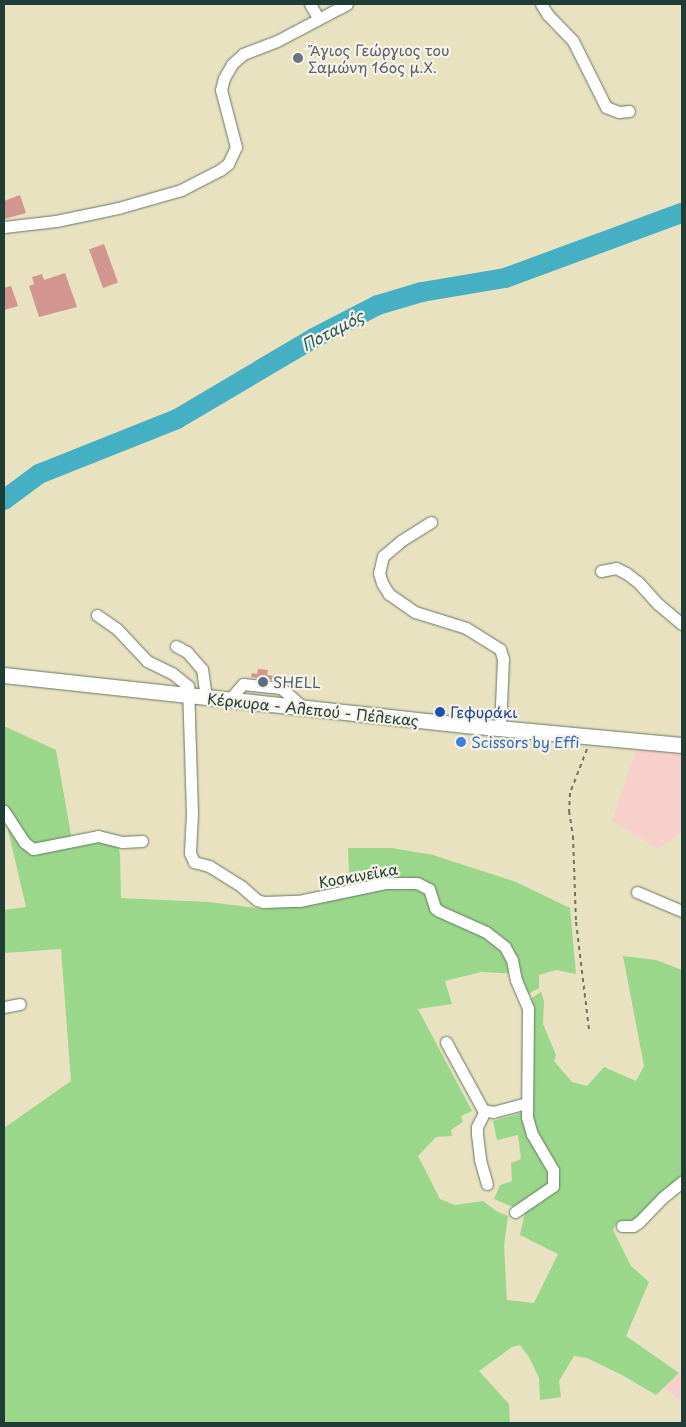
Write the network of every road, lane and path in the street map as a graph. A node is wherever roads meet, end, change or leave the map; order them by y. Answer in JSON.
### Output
{"nodes":[{"id":1,"x":310,"y":4,"type":"edge"},
{"id":2,"x":347,"y":4,"type":"edge"},
{"id":3,"x":541,"y":4,"type":"edge"},
{"id":4,"x":318,"y":18,"type":"junction"},
{"id":5,"x":629,"y":111,"type":"dead end"},
{"id":6,"x":4,"y":227,"type":"edge"},
{"id":7,"x":432,"y":522,"type":"dead end"},
{"id":8,"x":601,"y":571,"type":"dead end"},
{"id":9,"x":97,"y":616,"type":"dead end"},
{"id":10,"x":682,"y":624,"type":"edge"},
{"id":11,"x":176,"y":646,"type":"dead end"},
{"id":12,"x":4,"y":675,"type":"edge"},
{"id":13,"x":190,"y":696,"type":"junction"},
{"id":14,"x":206,"y":698,"type":"junction"},
{"id":15,"x":500,"y":728,"type":"junction"},
{"id":16,"x":593,"y":736,"type":"junction"},
{"id":17,"x":682,"y":744,"type":"edge"},
{"id":18,"x":4,"y":811,"type":"edge"},
{"id":19,"x":142,"y":841,"type":"dead end"},
{"id":20,"x":637,"y":892,"type":"dead end"},
{"id":21,"x":682,"y":911,"type":"edge"},
{"id":22,"x":20,"y":1004,"type":"dead end"},
{"id":23,"x":4,"y":1007,"type":"edge"},
{"id":24,"x":589,"y":1029,"type":"dead end"},
{"id":25,"x":446,"y":1042,"type":"dead end"},
{"id":26,"x":527,"y":1103,"type":"junction"},
{"id":27,"x":485,"y":1111,"type":"junction"},
{"id":28,"x":682,"y":1182,"type":"edge"},
{"id":29,"x":487,"y":1184,"type":"dead end"},
{"id":30,"x":515,"y":1212,"type":"dead end"},
{"id":31,"x":622,"y":1226,"type":"dead end"}],
"edges":[{"from":1,"to":4,"type":"street"},
{"from":2,"to":4,"type":"street"},
{"from":3,"to":5,"type":"street"},
{"from":4,"to":6,"type":"street"},
{"from":7,"to":15,"type":"street"},
{"from":8,"to":10,"type":"street"},
{"from":9,"to":13,"type":"street"},
{"from":11,"to":14,"type":"street"},
{"from":12,"to":13,"type":"main road","name":"Κέρκυρα - Αλεπού - Πέλεκας"},
{"from":13,"to":14,"type":"main road","name":"Κέρκυρα - Αλεπού - Πέλεκας"},
{"from":13,"to":26,"type":"street","name":"Κοσκινεϊκα"},
{"from":14,"to":15,"type":"main road","name":"Κέρκυρα - Αλεπού - Πέλεκας"},
{"from":15,"to":16,"type":"main road","name":"Κέρκυρα - Αλεπού - Πέλεκας"},
{"from":16,"to":17,"type":"main road","name":"Κέρκυρα - Αλεπού - Πέλεκας"},
{"from":16,"to":24,"type":"path"},
{"from":18,"to":19,"type":"street"},
{"from":20,"to":21,"type":"street"},
{"from":22,"to":23,"type":"street"},
{"from":25,"to":27,"type":"street"},
{"from":26,"to":27,"type":"street"},
{"from":26,"to":30,"type":"street","name":"Κοσκινεϊκα"},
{"from":27,"to":29,"type":"street"},
{"from":28,"to":31,"type":"street"}]}
